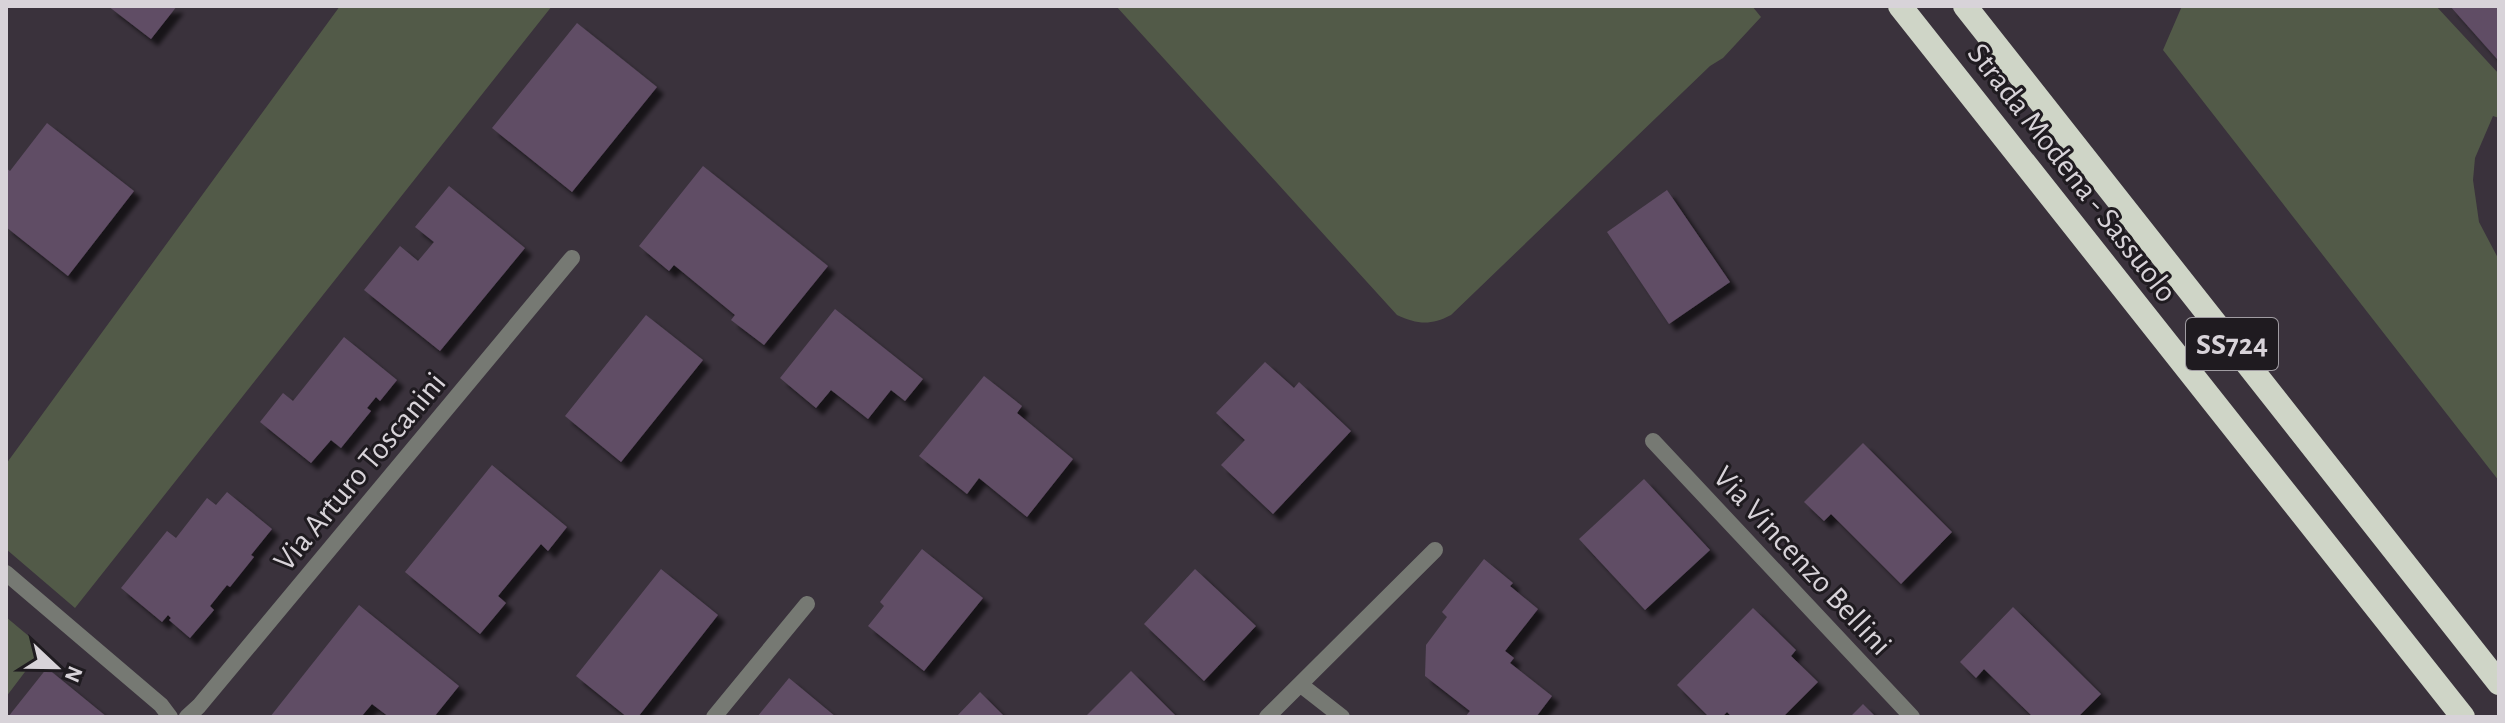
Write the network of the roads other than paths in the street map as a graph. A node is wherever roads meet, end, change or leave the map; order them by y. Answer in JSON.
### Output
{"nodes":[{"id":1,"x":1900,"y":6,"type":"edge"},
{"id":2,"x":1965,"y":6,"type":"edge"},
{"id":3,"x":572,"y":258,"type":"dead end"},
{"id":4,"x":1653,"y":441,"type":"dead end"},
{"id":5,"x":1435,"y":550,"type":"dead end"},
{"id":6,"x":6,"y":573,"type":"edge"},
{"id":7,"x":807,"y":604,"type":"dead end"},
{"id":8,"x":2499,"y":683,"type":"edge"},
{"id":9,"x":1301,"y":685,"type":"junction"},
{"id":10,"x":170,"y":717,"type":"edge"},
{"id":11,"x":187,"y":717,"type":"edge"},
{"id":12,"x":714,"y":717,"type":"edge"},
{"id":13,"x":1267,"y":717,"type":"edge"},
{"id":14,"x":1342,"y":717,"type":"edge"},
{"id":15,"x":1912,"y":717,"type":"edge"},
{"id":16,"x":2463,"y":717,"type":"edge"}],
"edges":[{"from":1,"to":16,"type":"highway","name":"Strada Modena - Sassuolo"},
{"from":2,"to":8,"type":"highway","name":"Strada Modena - Sassuolo","number":"SS724"},
{"from":3,"to":11,"type":"street","name":"Via Arturo Toscanini"},
{"from":4,"to":15,"type":"street","name":"Via Vincenzo Bellini"},
{"from":5,"to":9,"type":"street"},
{"from":6,"to":10,"type":"street"},
{"from":7,"to":12,"type":"street"},
{"from":9,"to":13,"type":"street"},
{"from":9,"to":14,"type":"street"}]}
